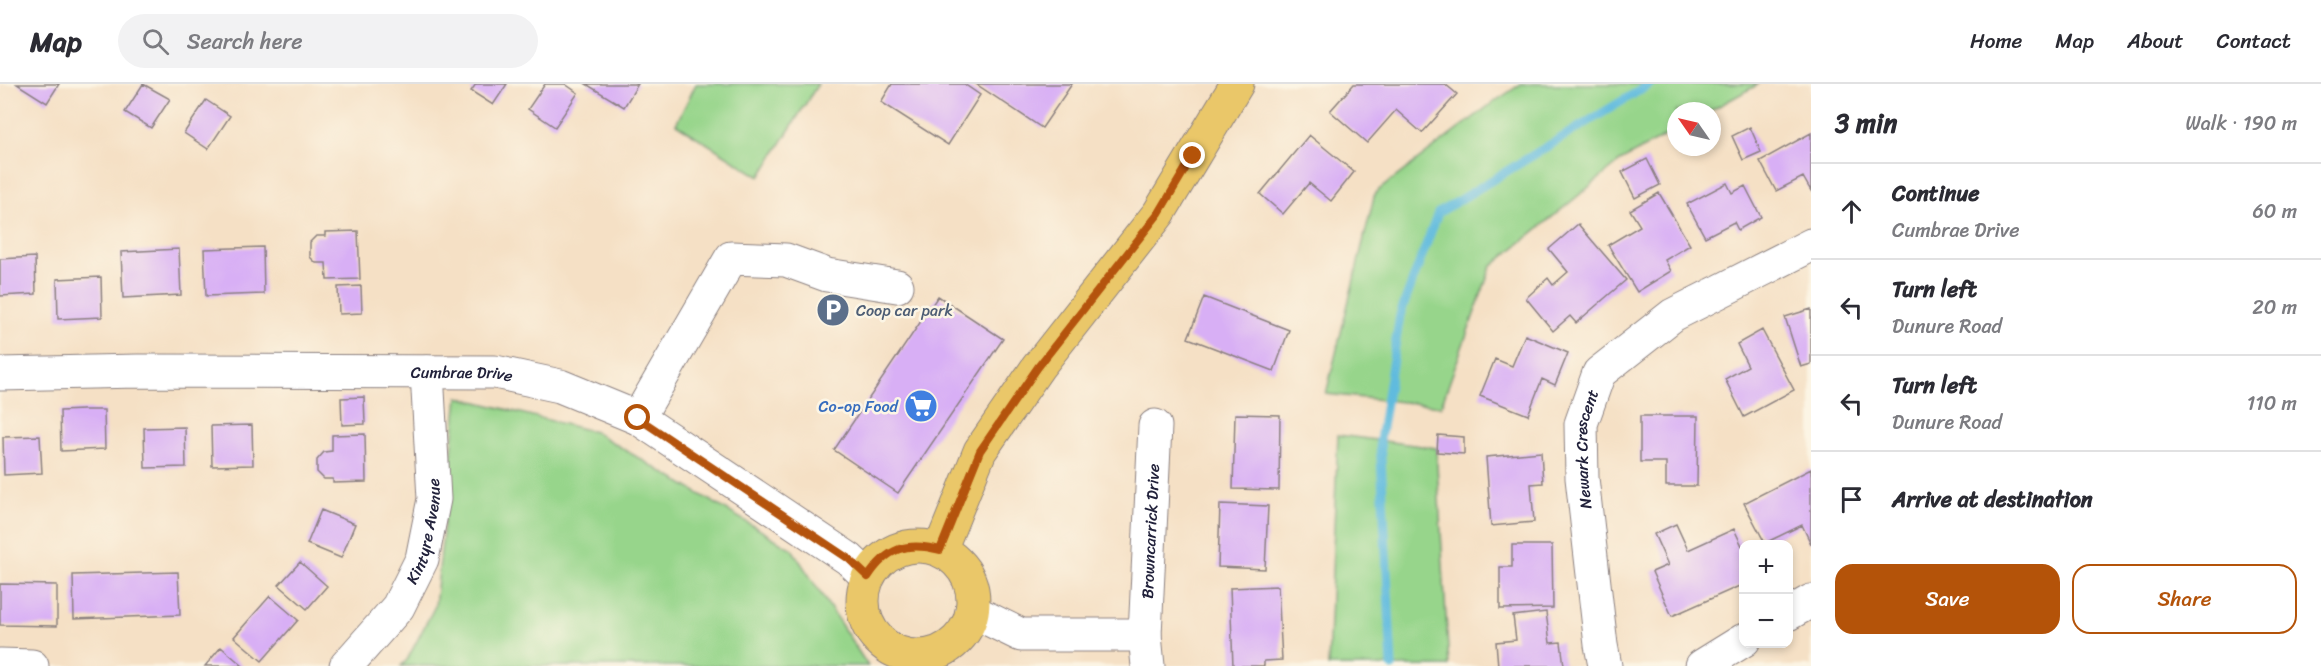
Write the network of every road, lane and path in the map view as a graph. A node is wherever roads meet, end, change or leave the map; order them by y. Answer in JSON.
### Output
{"nodes":[{"id":1,"x":1237,"y":84,"type":"edge"},
{"id":2,"x":1811,"y":245,"type":"edge"},
{"id":3,"x":897,"y":286,"type":"dead end"},
{"id":4,"x":427,"y":372,"type":"junction"},
{"id":5,"x":0,"y":374,"type":"edge"},
{"id":6,"x":638,"y":418,"type":"junction"},
{"id":7,"x":1155,"y":426,"type":"dead end"},
{"id":8,"x":940,"y":550,"type":"junction"},
{"id":9,"x":868,"y":577,"type":"junction"},
{"id":10,"x":1811,"y":601,"type":"edge"},
{"id":11,"x":972,"y":610,"type":"junction"},
{"id":12,"x":1793,"y":611,"type":"edge"},
{"id":13,"x":1739,"y":643,"type":"edge"},
{"id":14,"x":1147,"y":651,"type":"edge"},
{"id":15,"x":935,"y":660,"type":"edge"},
{"id":16,"x":0,"y":665,"type":"edge"},
{"id":17,"x":32,"y":666,"type":"edge"},
{"id":18,"x":346,"y":666,"type":"edge"},
{"id":19,"x":1605,"y":666,"type":"edge"},
{"id":20,"x":1702,"y":666,"type":"edge"}],
"edges":[{"from":1,"to":8,"type":"main road"},
{"from":2,"to":19,"type":"street","name":"Newark Crescent"},
{"from":3,"to":6,"type":"street"},
{"from":4,"to":5,"type":"street","name":"Cumbrae Drive"},
{"from":4,"to":6,"type":"street","name":"Cumbrae Drive"},
{"from":4,"to":18,"type":"street","name":"Kintyre Avenue"},
{"from":6,"to":9,"type":"street","name":"Cumbrae Drive"},
{"from":7,"to":14,"type":"street","name":"Browncarrick Drive"},
{"from":8,"to":9,"type":"main road"},
{"from":8,"to":11,"type":"main road"},
{"from":9,"to":15,"type":"main road"},
{"from":10,"to":12,"type":"street"},
{"from":11,"to":14,"type":"street","name":"Browncarrick Drive"},
{"from":11,"to":15,"type":"main road"},
{"from":13,"to":20,"type":"street"},
{"from":16,"to":17,"type":"street"}]}
